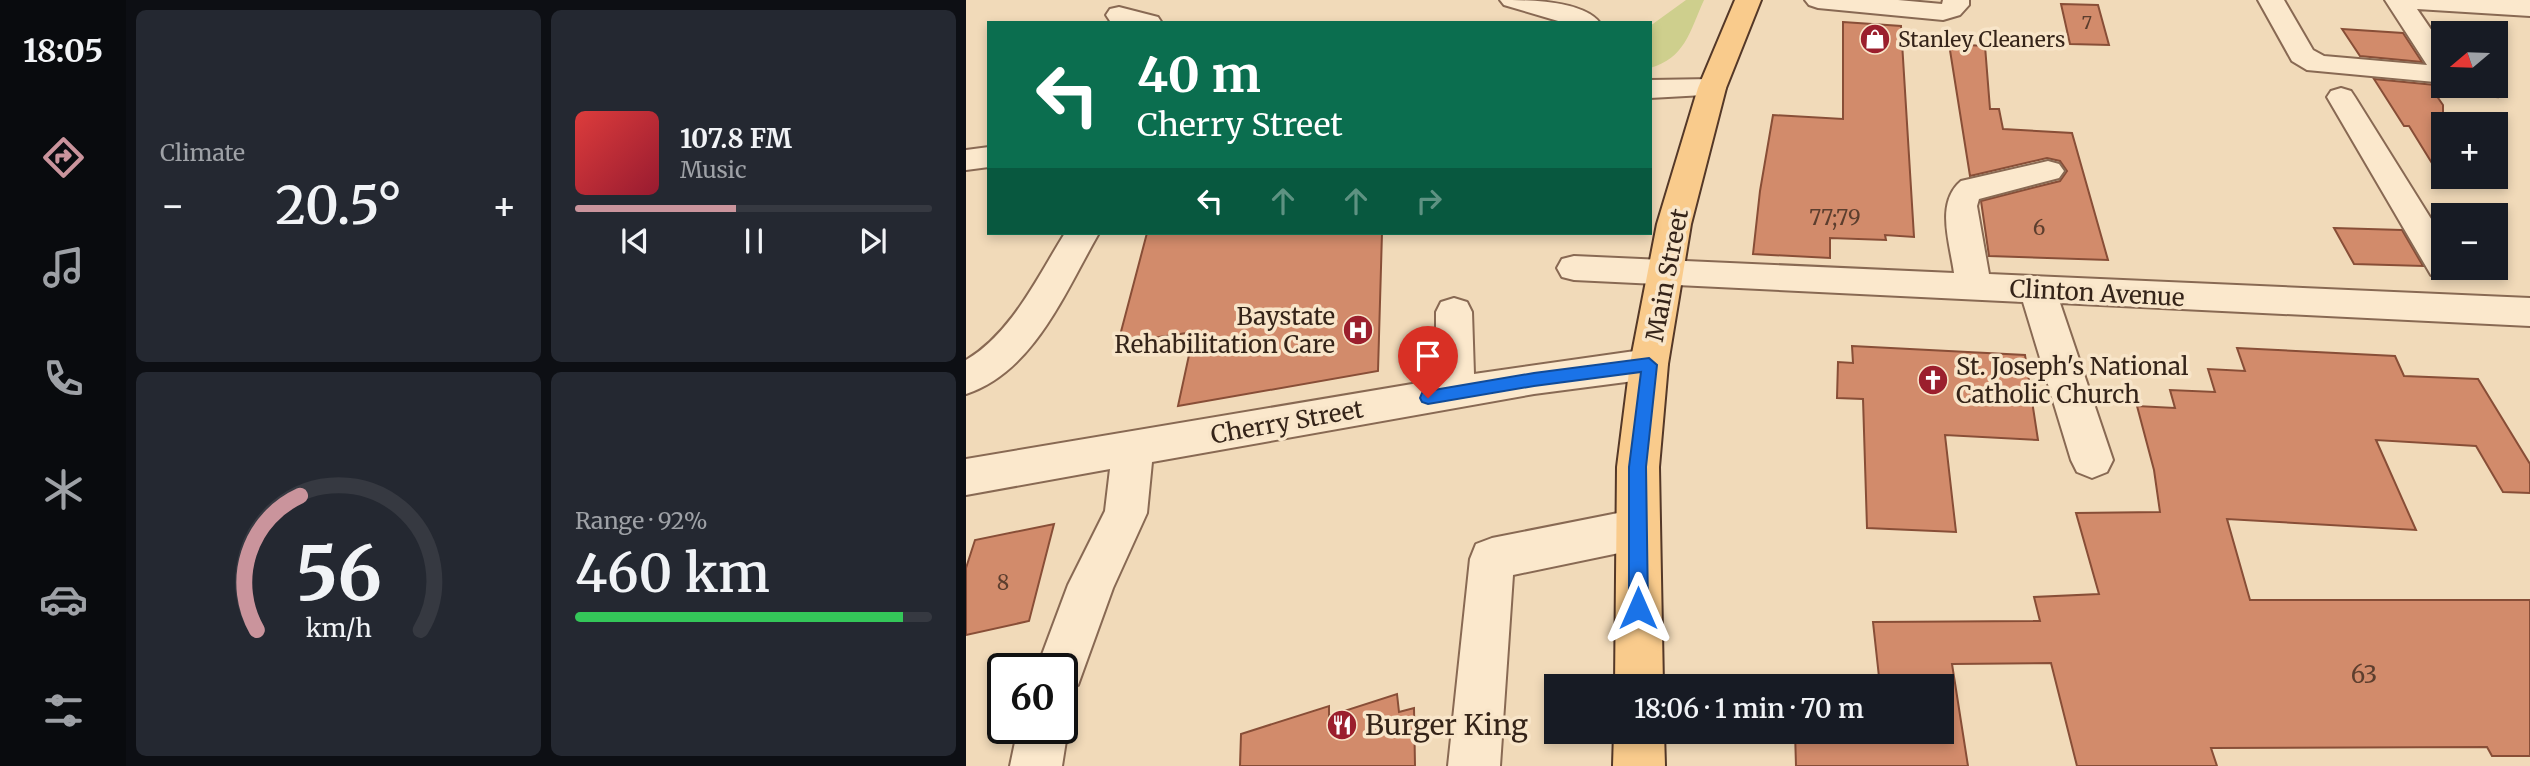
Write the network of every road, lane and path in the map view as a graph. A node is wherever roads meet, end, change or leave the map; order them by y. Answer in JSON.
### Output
{"nodes":[{"id":1,"x":1513,"y":0,"type":"edge"},
{"id":2,"x":1748,"y":0,"type":"edge"},
{"id":3,"x":1818,"y":0,"type":"edge"},
{"id":4,"x":1956,"y":0,"type":"edge"},
{"id":5,"x":2271,"y":0,"type":"edge"},
{"id":6,"x":2399,"y":0,"type":"edge"},
{"id":7,"x":2530,"y":8,"type":"edge"},
{"id":8,"x":1119,"y":15,"type":"dead end"},
{"id":9,"x":1142,"y":21,"type":"edge"},
{"id":10,"x":1582,"y":21,"type":"edge"},
{"id":11,"x":1713,"y":88,"type":"junction"},
{"id":12,"x":1652,"y":89,"type":"edge"},
{"id":13,"x":2341,"y":97,"type":"dead end"},
{"id":14,"x":987,"y":157,"type":"edge"},
{"id":15,"x":966,"y":160,"type":"edge"},
{"id":16,"x":2048,"y":171,"type":"dead end"},
{"id":17,"x":1082,"y":235,"type":"edge"},
{"id":18,"x":2431,"y":247,"type":"edge"},
{"id":19,"x":1574,"y":268,"type":"dead end"},
{"id":20,"x":1664,"y":274,"type":"junction"},
{"id":21,"x":2451,"y":280,"type":"edge"},
{"id":22,"x":1974,"y":287,"type":"junction"},
{"id":23,"x":2039,"y":290,"type":"junction"},
{"id":24,"x":2469,"y":309,"type":"junction"},
{"id":25,"x":1454,"y":312,"type":"dead end"},
{"id":26,"x":2530,"y":312,"type":"edge"},
{"id":27,"x":1649,"y":365,"type":"junction"},
{"id":28,"x":966,"y":379,"type":"edge"},
{"id":29,"x":1455,"y":393,"type":"junction"},
{"id":30,"x":1133,"y":448,"type":"junction"},
{"id":31,"x":2092,"y":460,"type":"dead end"},
{"id":32,"x":966,"y":477,"type":"edge"},
{"id":33,"x":1638,"y":529,"type":"junction"},
{"id":34,"x":1066,"y":653,"type":"edge"},
{"id":35,"x":1639,"y":674,"type":"edge"},
{"id":36,"x":1040,"y":744,"type":"edge"},
{"id":37,"x":1639,"y":744,"type":"edge"},
{"id":38,"x":1036,"y":766,"type":"edge"},
{"id":39,"x":1474,"y":766,"type":"edge"},
{"id":40,"x":1639,"y":766,"type":"edge"}],
"edges":[{"from":1,"to":10,"type":"street"},
{"from":2,"to":11,"type":"main road","name":"Main Street"},
{"from":3,"to":4,"type":"street"},
{"from":5,"to":6,"type":"street"},
{"from":6,"to":7,"type":"street"},
{"from":8,"to":9,"type":"street"},
{"from":11,"to":12,"type":"street"},
{"from":11,"to":20,"type":"main road","name":"Main Street"},
{"from":13,"to":18,"type":"street"},
{"from":14,"to":15,"type":"street"},
{"from":16,"to":22,"type":"street"},
{"from":17,"to":28,"type":"street"},
{"from":19,"to":20,"type":"street","name":"Clinton Avenue"},
{"from":20,"to":22,"type":"street","name":"Clinton Avenue"},
{"from":20,"to":27,"type":"main road","name":"Main Street"},
{"from":21,"to":24,"type":"street"},
{"from":22,"to":23,"type":"street","name":"Clinton Avenue"},
{"from":23,"to":24,"type":"street","name":"Clinton Avenue"},
{"from":23,"to":31,"type":"street"},
{"from":24,"to":26,"type":"street","name":"Clinton Avenue"},
{"from":25,"to":29,"type":"street"},
{"from":27,"to":29,"type":"street","name":"Cherry Street"},
{"from":27,"to":33,"type":"main road","name":"Main Street"},
{"from":29,"to":30,"type":"street","name":"Cherry Street"},
{"from":30,"to":32,"type":"street","name":"Cherry Street"},
{"from":30,"to":34,"type":"street"},
{"from":33,"to":35,"type":"main road","name":"Main Street"},
{"from":33,"to":39,"type":"street"},
{"from":36,"to":38,"type":"street"},
{"from":37,"to":40,"type":"main road"}]}
